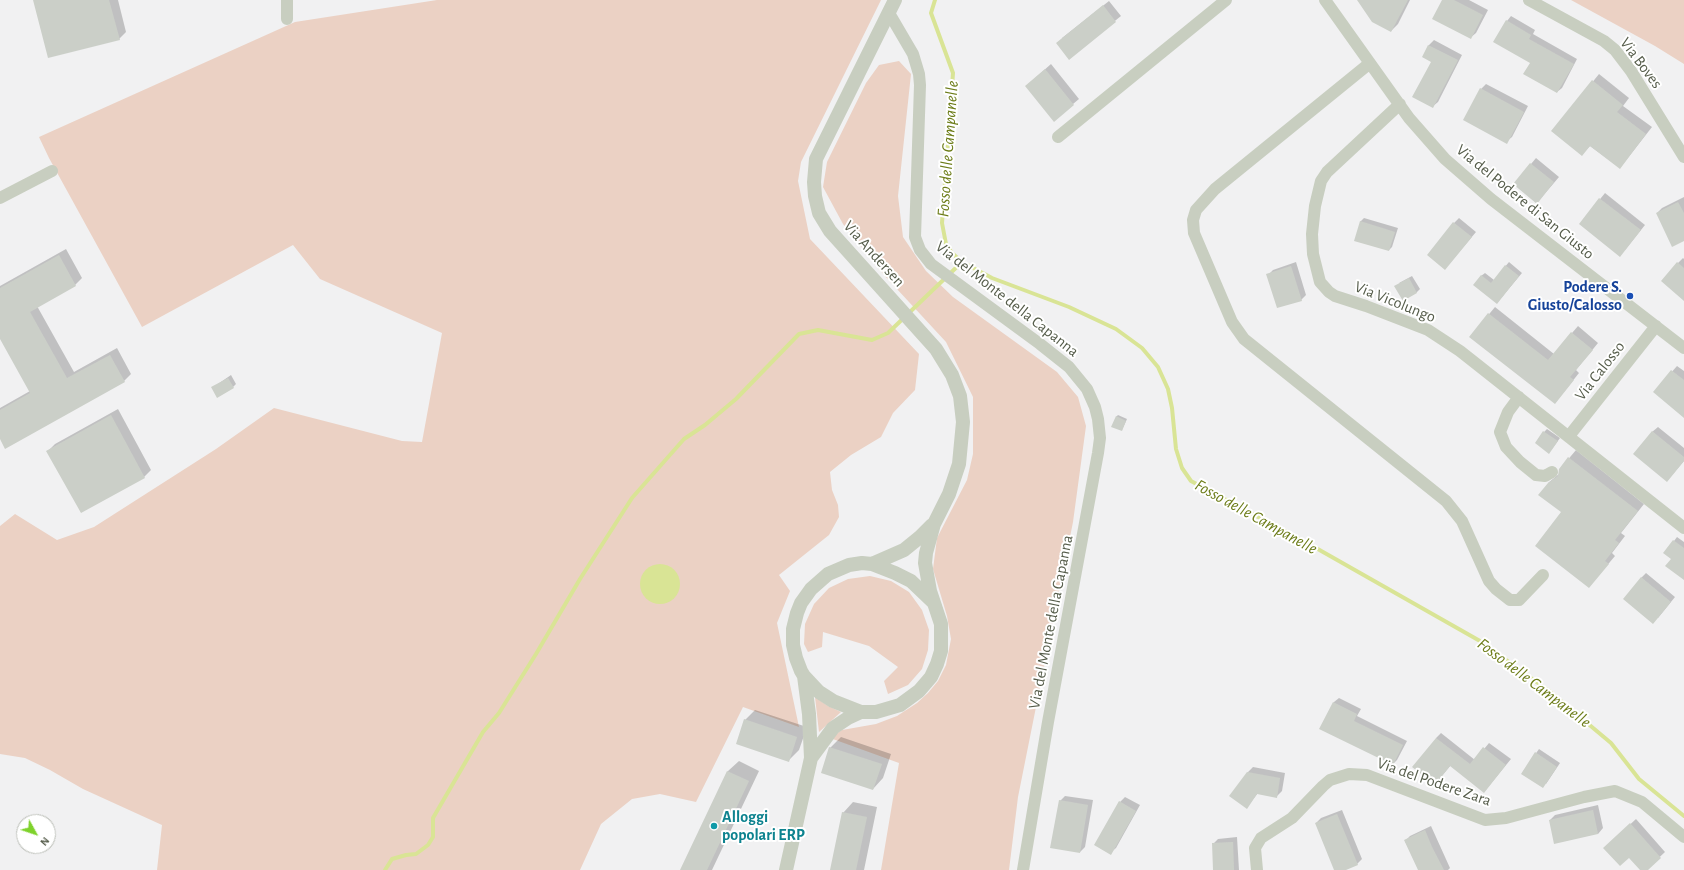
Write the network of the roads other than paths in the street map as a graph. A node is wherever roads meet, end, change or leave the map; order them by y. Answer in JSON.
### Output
{"nodes":[{"id":1,"x":286,"y":0,"type":"edge"},
{"id":2,"x":1226,"y":0,"type":"edge"},
{"id":3,"x":1325,"y":0,"type":"edge"},
{"id":4,"x":1529,"y":0,"type":"edge"},
{"id":5,"x":892,"y":6,"type":"edge"},
{"id":6,"x":287,"y":19,"type":"dead end"},
{"id":7,"x":1370,"y":62,"type":"junction"},
{"id":8,"x":1400,"y":104,"type":"junction"},
{"id":9,"x":1058,"y":137,"type":"dead end"},
{"id":10,"x":1684,"y":157,"type":"edge"},
{"id":11,"x":52,"y":171,"type":"dead end"},
{"id":12,"x":0,"y":198,"type":"edge"},
{"id":13,"x":1656,"y":326,"type":"junction"},
{"id":14,"x":1684,"y":348,"type":"edge"},
{"id":15,"x":1519,"y":397,"type":"junction"},
{"id":16,"x":1569,"y":436,"type":"junction"},
{"id":17,"x":1552,"y":472,"type":"dead end"},
{"id":18,"x":934,"y":524,"type":"junction"},
{"id":19,"x":1684,"y":528,"type":"edge"},
{"id":20,"x":872,"y":564,"type":"junction"},
{"id":21,"x":1543,"y":575,"type":"dead end"},
{"id":22,"x":933,"y":602,"type":"junction"},
{"id":23,"x":804,"y":676,"type":"junction"},
{"id":24,"x":861,"y":712,"type":"junction"},
{"id":25,"x":811,"y":758,"type":"junction"},
{"id":26,"x":1684,"y":837,"type":"edge"},
{"id":27,"x":786,"y":870,"type":"edge"},
{"id":28,"x":1023,"y":870,"type":"edge"},
{"id":29,"x":1257,"y":870,"type":"edge"}],
"edges":[{"from":1,"to":6,"type":"street"},
{"from":2,"to":9,"type":"street"},
{"from":3,"to":7,"type":"street","name":"Via del Podere di San Giusto"},
{"from":4,"to":10,"type":"street","name":"Via Boves"},
{"from":5,"to":18,"type":"street","name":"Via Andersen"},
{"from":5,"to":28,"type":"street","name":"Via del Monte della Capanna"},
{"from":7,"to":8,"type":"street","name":"Via del Podere di San Giusto"},
{"from":7,"to":21,"type":"street"},
{"from":8,"to":13,"type":"street","name":"Via del Podere di San Giusto"},
{"from":8,"to":15,"type":"street","name":"Via Vicolungo"},
{"from":11,"to":12,"type":"street"},
{"from":13,"to":14,"type":"street","name":"Via del Podere di San Giusto"},
{"from":13,"to":16,"type":"street","name":"Via Calosso"},
{"from":15,"to":16,"type":"street","name":"Via Vicolungo"},
{"from":15,"to":17,"type":"street"},
{"from":16,"to":19,"type":"street","name":"Via Vicolungo"},
{"from":18,"to":20,"type":"street","name":"Via Andersen"},
{"from":18,"to":22,"type":"street","name":"Via Andersen"},
{"from":20,"to":22,"type":"street","name":"Via Andersen"},
{"from":20,"to":23,"type":"street","name":"Via Andersen"},
{"from":22,"to":24,"type":"street","name":"Via Andersen"},
{"from":23,"to":24,"type":"street","name":"Via Andersen"},
{"from":23,"to":25,"type":"street","name":"Via Andersen"},
{"from":24,"to":25,"type":"street","name":"Via Andersen"},
{"from":25,"to":27,"type":"street","name":"Via Andersen"},
{"from":26,"to":29,"type":"street","name":"Via del Podere Zara"}]}
